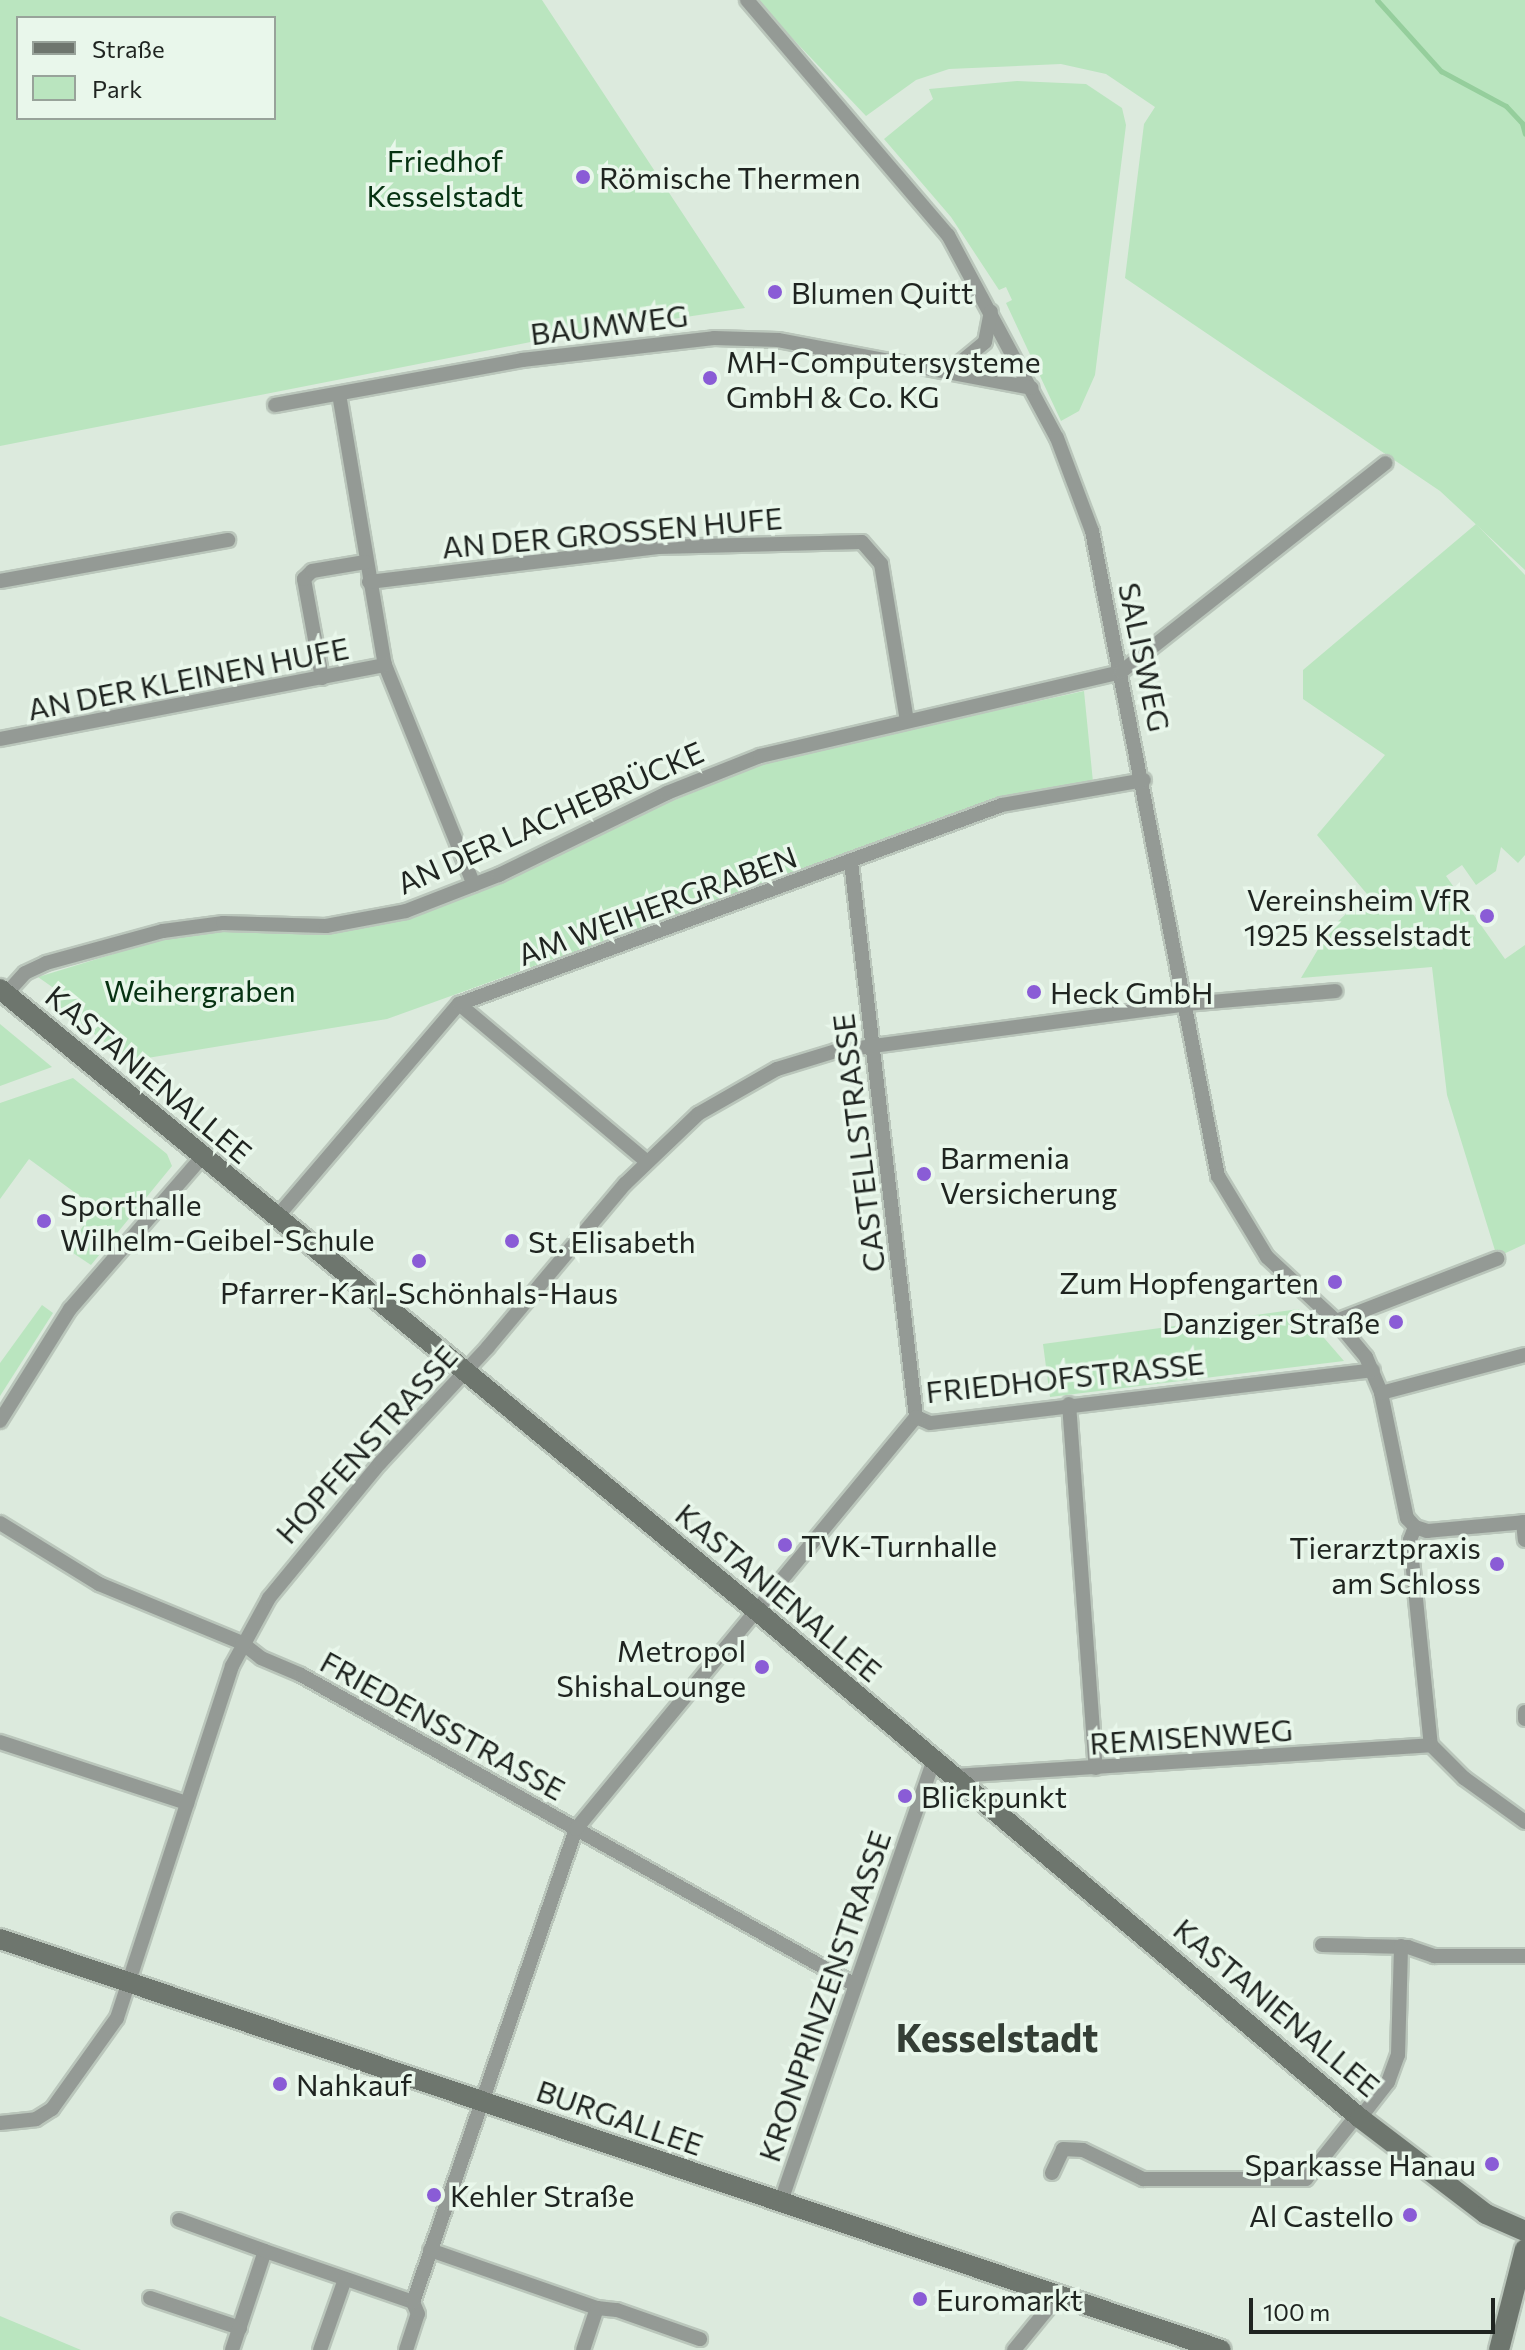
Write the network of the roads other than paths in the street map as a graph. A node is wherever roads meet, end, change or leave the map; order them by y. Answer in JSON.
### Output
{"nodes":[{"id":1,"x":747,"y":0,"type":"edge"},
{"id":2,"x":991,"y":307,"type":"junction"},
{"id":3,"x":950,"y":371,"type":"junction"},
{"id":4,"x":1031,"y":388,"type":"junction"},
{"id":5,"x":339,"y":394,"type":"junction"},
{"id":6,"x":275,"y":405,"type":"dead end"},
{"id":7,"x":1386,"y":463,"type":"dead end"},
{"id":8,"x":228,"y":540,"type":"dead end"},
{"id":9,"x":365,"y":562,"type":"junction"},
{"id":10,"x":0,"y":581,"type":"edge"},
{"id":11,"x":369,"y":582,"type":"junction"},
{"id":12,"x":385,"y":665,"type":"junction"},
{"id":13,"x":1121,"y":672,"type":"junction"},
{"id":14,"x":322,"y":678,"type":"junction"},
{"id":15,"x":907,"y":721,"type":"junction"},
{"id":16,"x":0,"y":739,"type":"edge"},
{"id":17,"x":1144,"y":780,"type":"junction"},
{"id":18,"x":851,"y":862,"type":"junction"},
{"id":19,"x":474,"y":885,"type":"junction"},
{"id":20,"x":3,"y":991,"type":"edge"},
{"id":21,"x":1335,"y":991,"type":"dead end"},
{"id":22,"x":459,"y":1004,"type":"junction"},
{"id":23,"x":1187,"y":1004,"type":"junction"},
{"id":24,"x":874,"y":1045,"type":"junction"},
{"id":25,"x":202,"y":1157,"type":"junction"},
{"id":26,"x":646,"y":1161,"type":"junction"},
{"id":27,"x":276,"y":1218,"type":"junction"},
{"id":28,"x":1497,"y":1259,"type":"dead end"},
{"id":29,"x":1336,"y":1321,"type":"junction"},
{"id":30,"x":1525,"y":1355,"type":"edge"},
{"id":31,"x":1373,"y":1370,"type":"junction"},
{"id":32,"x":463,"y":1372,"type":"junction"},
{"id":33,"x":1381,"y":1393,"type":"junction"},
{"id":34,"x":1069,"y":1404,"type":"junction"},
{"id":35,"x":916,"y":1417,"type":"junction"},
{"id":36,"x":0,"y":1421,"type":"edge"},
{"id":37,"x":1524,"y":1522,"type":"edge"},
{"id":38,"x":0,"y":1523,"type":"edge"},
{"id":39,"x":1415,"y":1527,"type":"junction"},
{"id":40,"x":1525,"y":1540,"type":"edge"},
{"id":41,"x":757,"y":1611,"type":"junction"},
{"id":42,"x":242,"y":1643,"type":"junction"},
{"id":43,"x":1525,"y":1712,"type":"edge"},
{"id":44,"x":1525,"y":1719,"type":"edge"},
{"id":45,"x":0,"y":1742,"type":"edge"},
{"id":46,"x":1431,"y":1745,"type":"junction"},
{"id":47,"x":934,"y":1760,"type":"junction"},
{"id":48,"x":1096,"y":1768,"type":"junction"},
{"id":49,"x":954,"y":1776,"type":"junction"},
{"id":50,"x":187,"y":1803,"type":"junction"},
{"id":51,"x":1525,"y":1822,"type":"edge"},
{"id":52,"x":576,"y":1829,"type":"junction"},
{"id":53,"x":0,"y":1939,"type":"edge"},
{"id":54,"x":1322,"y":1945,"type":"dead end"},
{"id":55,"x":1401,"y":1946,"type":"junction"},
{"id":56,"x":1525,"y":1956,"type":"edge"},
{"id":57,"x":130,"y":1983,"type":"junction"},
{"id":58,"x":855,"y":1985,"type":"junction"},
{"id":59,"x":482,"y":2102,"type":"junction"},
{"id":60,"x":1358,"y":2116,"type":"junction"},
{"id":61,"x":0,"y":2123,"type":"edge"},
{"id":62,"x":1052,"y":2173,"type":"dead end"},
{"id":63,"x":780,"y":2204,"type":"junction"},
{"id":64,"x":179,"y":2220,"type":"dead end"},
{"id":65,"x":1525,"y":2231,"type":"edge"},
{"id":66,"x":1525,"y":2249,"type":"edge"},
{"id":67,"x":430,"y":2250,"type":"junction"},
{"id":68,"x":265,"y":2251,"type":"junction"},
{"id":69,"x":345,"y":2279,"type":"junction"},
{"id":70,"x":1058,"y":2296,"type":"junction"},
{"id":71,"x":150,"y":2298,"type":"dead end"},
{"id":72,"x":413,"y":2302,"type":"junction"},
{"id":73,"x":597,"y":2308,"type":"junction"},
{"id":74,"x":240,"y":2328,"type":"junction"},
{"id":75,"x":700,"y":2339,"type":"dead end"},
{"id":76,"x":232,"y":2350,"type":"edge"},
{"id":77,"x":320,"y":2350,"type":"edge"},
{"id":78,"x":406,"y":2350,"type":"edge"},
{"id":79,"x":583,"y":2350,"type":"edge"},
{"id":80,"x":1014,"y":2350,"type":"edge"},
{"id":81,"x":1221,"y":2350,"type":"edge"},
{"id":82,"x":1499,"y":2350,"type":"edge"}],
"edges":[{"from":1,"to":2,"type":"street","name":"SALISWEG"},
{"from":2,"to":3,"type":"street"},
{"from":2,"to":4,"type":"street","name":"SALISWEG"},
{"from":3,"to":4,"type":"street","name":"BAUMWEG"},
{"from":3,"to":5,"type":"street","name":"BAUMWEG"},
{"from":4,"to":13,"type":"street","name":"SALISWEG"},
{"from":5,"to":6,"type":"street","name":"BAUMWEG"},
{"from":5,"to":9,"type":"street"},
{"from":7,"to":13,"type":"street"},
{"from":8,"to":10,"type":"street"},
{"from":9,"to":11,"type":"street"},
{"from":9,"to":14,"type":"street"},
{"from":11,"to":12,"type":"street"},
{"from":11,"to":15,"type":"street","name":"AN DER GROSSEN HUFE"},
{"from":12,"to":14,"type":"street","name":"AN DER KLEINEN HUFE"},
{"from":12,"to":19,"type":"street"},
{"from":13,"to":15,"type":"street","name":"AN DER LACHEBRÜCKE"},
{"from":13,"to":17,"type":"street","name":"SALISWEG"},
{"from":14,"to":16,"type":"street","name":"AN DER KLEINEN HUFE"},
{"from":15,"to":19,"type":"street","name":"AN DER LACHEBRÜCKE"},
{"from":17,"to":18,"type":"street","name":"AM WEIHERGRABEN"},
{"from":17,"to":23,"type":"street","name":"SALISWEG"},
{"from":18,"to":22,"type":"street","name":"AM WEIHERGRABEN"},
{"from":18,"to":24,"type":"street","name":"CASTELLSTRASSE"},
{"from":19,"to":20,"type":"street","name":"AN DER LACHEBRÜCKE"},
{"from":20,"to":25,"type":"street","name":"KASTANIENALLEE"},
{"from":21,"to":23,"type":"street","name":"HOPFENSTRASSE"},
{"from":22,"to":26,"type":"street"},
{"from":22,"to":27,"type":"street","name":"AM WEIHERGRABEN"},
{"from":23,"to":24,"type":"street","name":"HOPFENSTRASSE"},
{"from":23,"to":29,"type":"street","name":"SALISWEG"},
{"from":24,"to":26,"type":"street","name":"HOPFENSTRASSE"},
{"from":24,"to":35,"type":"street","name":"CASTELLSTRASSE"},
{"from":25,"to":27,"type":"street","name":"KASTANIENALLEE"},
{"from":25,"to":36,"type":"street"},
{"from":26,"to":32,"type":"street","name":"HOPFENSTRASSE"},
{"from":27,"to":32,"type":"street","name":"KASTANIENALLEE"},
{"from":28,"to":29,"type":"street"},
{"from":29,"to":31,"type":"street","name":"SALISWEG"},
{"from":30,"to":33,"type":"street"},
{"from":31,"to":33,"type":"street","name":"SALISWEG"},
{"from":31,"to":34,"type":"street","name":"FRIEDHOFSTRASSE"},
{"from":32,"to":41,"type":"street","name":"KASTANIENALLEE"},
{"from":32,"to":42,"type":"street","name":"HOPFENSTRASSE"},
{"from":33,"to":39,"type":"street","name":"SALISWEG"},
{"from":34,"to":35,"type":"street","name":"FRIEDHOFSTRASSE"},
{"from":34,"to":48,"type":"street"},
{"from":35,"to":41,"type":"street","name":"FRIEDHOFSTRASSE"},
{"from":37,"to":39,"type":"street"},
{"from":37,"to":40,"type":"street"},
{"from":38,"to":42,"type":"street","name":"FRIEDENSSTRASSE"},
{"from":39,"to":46,"type":"street"},
{"from":41,"to":47,"type":"street","name":"KASTANIENALLEE"},
{"from":41,"to":52,"type":"street","name":"FRIEDHOFSTRASSE"},
{"from":42,"to":50,"type":"street","name":"HOPFENSTRASSE"},
{"from":42,"to":52,"type":"street","name":"FRIEDENSSTRASSE"},
{"from":43,"to":44,"type":"street"},
{"from":45,"to":50,"type":"street"},
{"from":46,"to":48,"type":"street","name":"REMISENWEG"},
{"from":46,"to":51,"type":"street"},
{"from":47,"to":49,"type":"street","name":"KASTANIENALLEE"},
{"from":47,"to":58,"type":"street","name":"KRONPRINZENSTRASSE"},
{"from":48,"to":49,"type":"street","name":"REMISENWEG"},
{"from":49,"to":60,"type":"street","name":"KASTANIENALLEE"},
{"from":50,"to":57,"type":"street","name":"HOPFENSTRASSE"},
{"from":52,"to":58,"type":"street","name":"FRIEDENSSTRASSE"},
{"from":52,"to":59,"type":"street"},
{"from":53,"to":57,"type":"street","name":"BURGALLEE"},
{"from":54,"to":55,"type":"street"},
{"from":55,"to":56,"type":"street"},
{"from":55,"to":60,"type":"street"},
{"from":57,"to":59,"type":"street","name":"BURGALLEE"},
{"from":57,"to":61,"type":"street","name":"HOPFENSTRASSE"},
{"from":58,"to":63,"type":"street","name":"KRONPRINZENSTRASSE"},
{"from":59,"to":63,"type":"street","name":"BURGALLEE"},
{"from":59,"to":67,"type":"street"},
{"from":60,"to":62,"type":"street"},
{"from":60,"to":65,"type":"street","name":"KASTANIENALLEE"},
{"from":63,"to":70,"type":"street","name":"BURGALLEE"},
{"from":64,"to":68,"type":"street"},
{"from":66,"to":82,"type":"street"},
{"from":67,"to":72,"type":"street"},
{"from":67,"to":73,"type":"street"},
{"from":68,"to":69,"type":"street"},
{"from":68,"to":74,"type":"street"},
{"from":69,"to":72,"type":"street"},
{"from":69,"to":77,"type":"street"},
{"from":70,"to":80,"type":"street"},
{"from":70,"to":81,"type":"street","name":"BURGALLEE"},
{"from":71,"to":74,"type":"street"},
{"from":72,"to":78,"type":"street"},
{"from":73,"to":75,"type":"street"},
{"from":73,"to":79,"type":"street"},
{"from":74,"to":76,"type":"street"}]}
